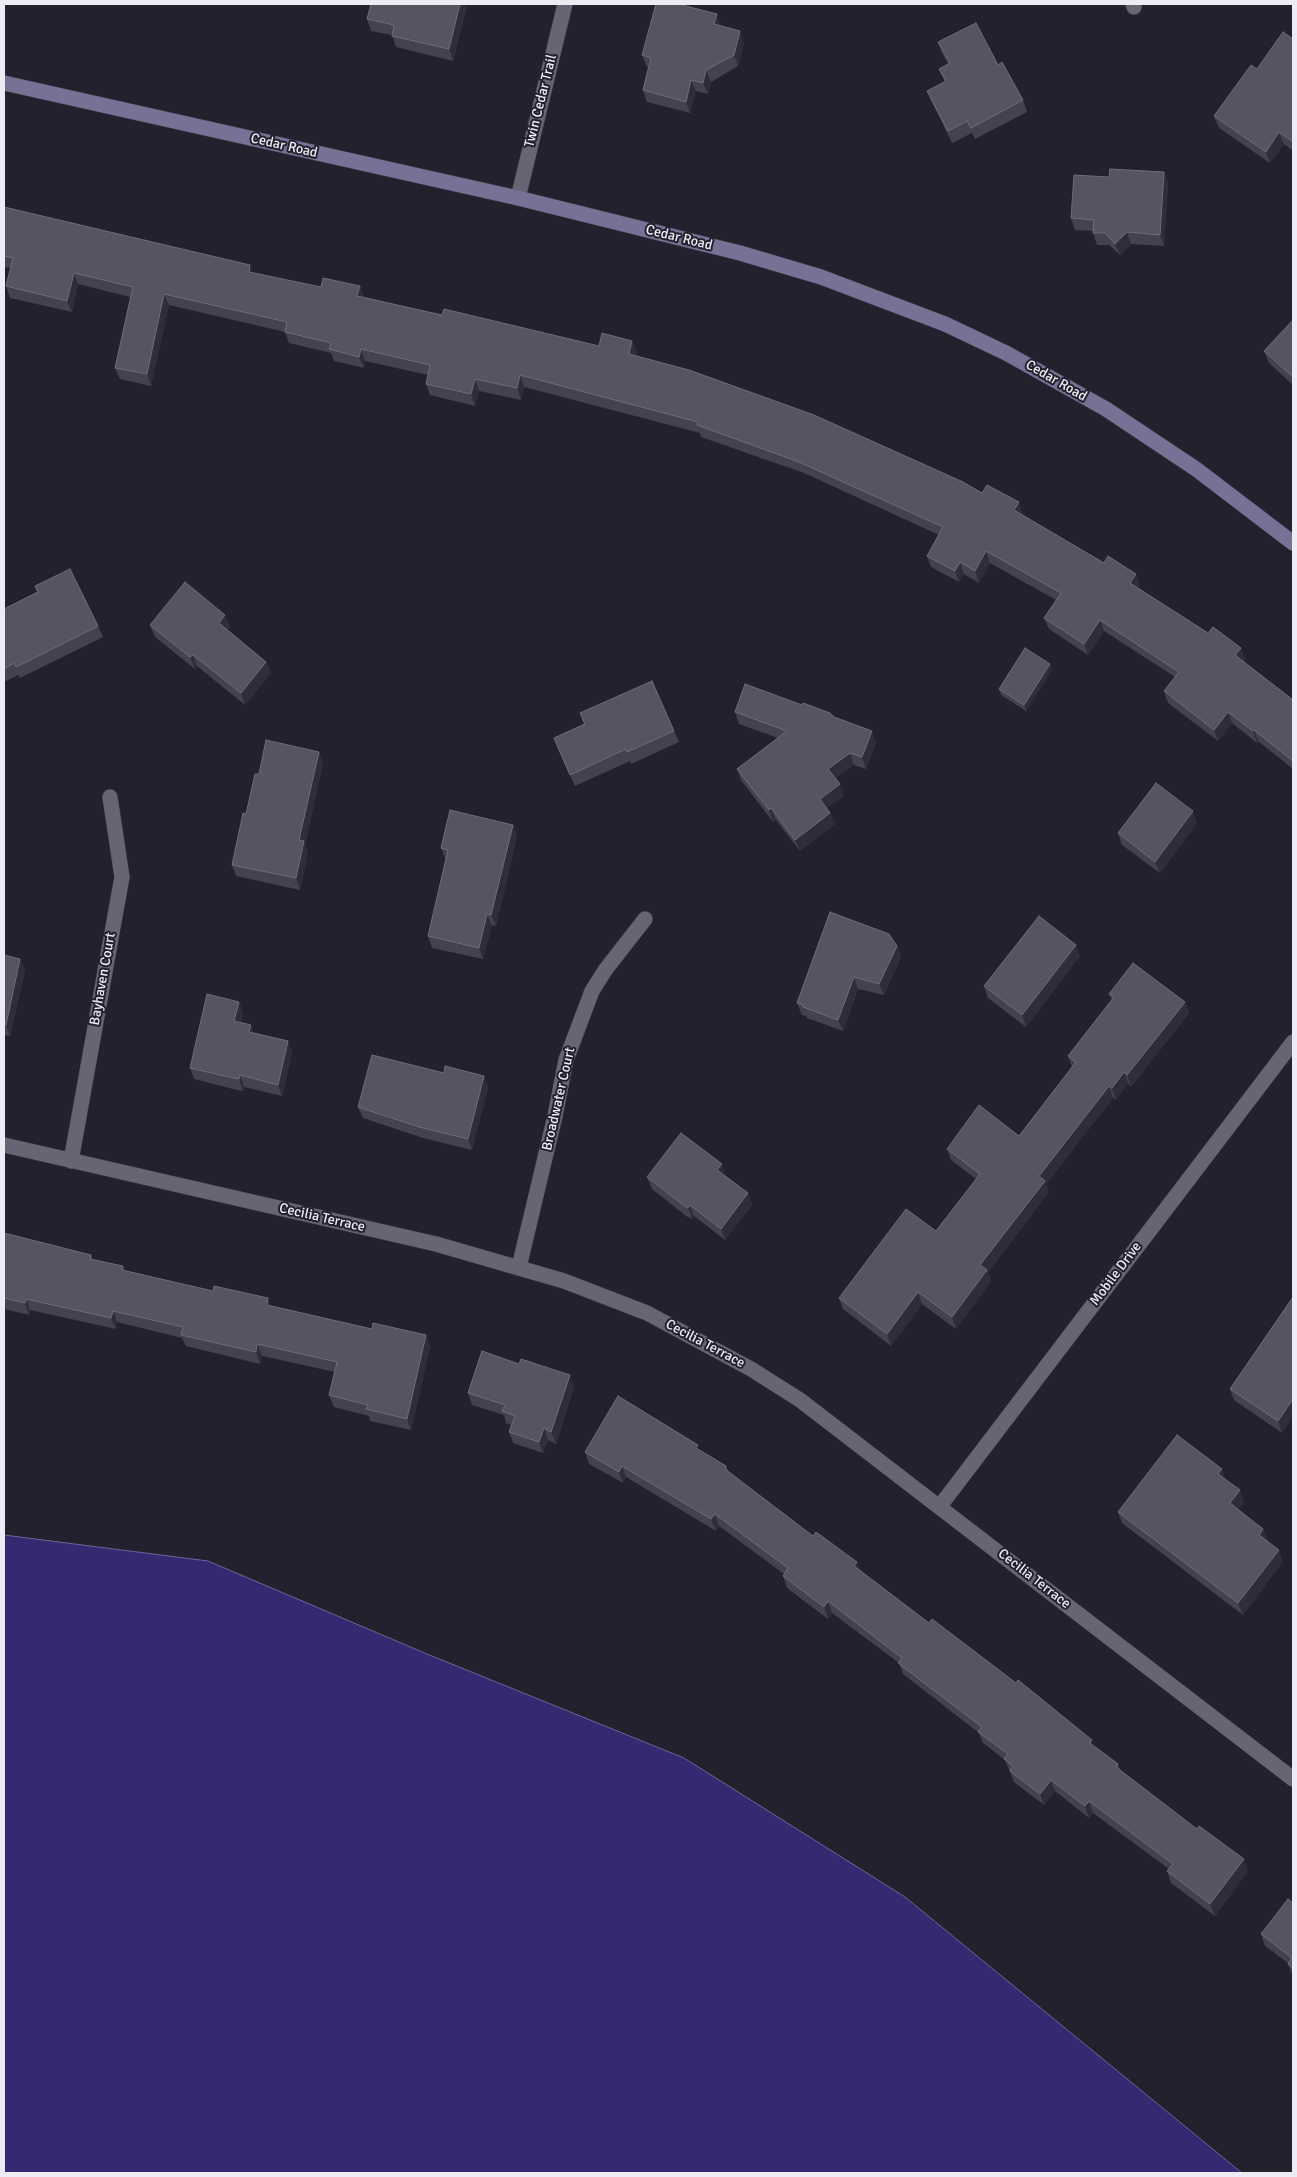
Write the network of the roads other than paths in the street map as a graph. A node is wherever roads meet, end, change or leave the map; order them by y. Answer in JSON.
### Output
{"nodes":[{"id":1,"x":565,"y":4,"type":"edge"},
{"id":2,"x":4,"y":83,"type":"edge"},
{"id":3,"x":518,"y":198,"type":"junction"},
{"id":4,"x":1293,"y":543,"type":"edge"},
{"id":5,"x":110,"y":798,"type":"dead end"},
{"id":6,"x":645,"y":919,"type":"dead end"},
{"id":7,"x":1293,"y":1042,"type":"edge"},
{"id":8,"x":4,"y":1145,"type":"edge"},
{"id":9,"x":71,"y":1161,"type":"junction"},
{"id":10,"x":519,"y":1267,"type":"junction"},
{"id":11,"x":940,"y":1506,"type":"junction"},
{"id":12,"x":1293,"y":1779,"type":"edge"}],
"edges":[{"from":1,"to":3,"type":"street","name":"Twin Cedar Trail"},
{"from":2,"to":3,"type":"street","name":"Cedar Road"},
{"from":3,"to":4,"type":"street","name":"Cedar Road"},
{"from":5,"to":9,"type":"street","name":"Bayhaven Court"},
{"from":6,"to":10,"type":"street","name":"Broadwater Court"},
{"from":7,"to":11,"type":"street","name":"Mobile Drive"},
{"from":8,"to":9,"type":"street","name":"Cecilia Terrace"},
{"from":9,"to":10,"type":"street","name":"Cecilia Terrace"},
{"from":10,"to":11,"type":"street","name":"Cecilia Terrace"},
{"from":11,"to":12,"type":"street","name":"Cecilia Terrace"}]}
